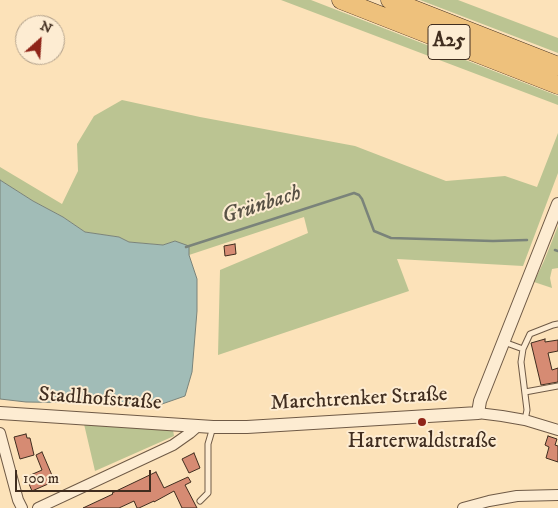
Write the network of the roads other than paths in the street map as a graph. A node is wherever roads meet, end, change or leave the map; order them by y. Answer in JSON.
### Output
{"nodes":[{"id":1,"x":341,"y":0,"type":"edge"},
{"id":2,"x":390,"y":0,"type":"edge"},
{"id":3,"x":558,"y":66,"type":"edge"},
{"id":4,"x":558,"y":85,"type":"edge"},
{"id":5,"x":558,"y":204,"type":"edge"},
{"id":6,"x":558,"y":324,"type":"edge"},
{"id":7,"x":503,"y":342,"type":"junction"},
{"id":8,"x":522,"y":349,"type":"junction"},
{"id":9,"x":558,"y":386,"type":"edge"},
{"id":10,"x":524,"y":392,"type":"junction"},
{"id":11,"x":0,"y":413,"type":"edge"},
{"id":12,"x":478,"y":413,"type":"junction"},
{"id":13,"x":525,"y":420,"type":"junction"},
{"id":14,"x":198,"y":426,"type":"junction"},
{"id":15,"x":213,"y":427,"type":"junction"},
{"id":16,"x":558,"y":430,"type":"edge"},
{"id":17,"x":0,"y":433,"type":"edge"},
{"id":18,"x":558,"y":495,"type":"edge"},
{"id":19,"x":200,"y":501,"type":"dead end"},
{"id":20,"x":22,"y":508,"type":"edge"},
{"id":21,"x":38,"y":508,"type":"edge"},
{"id":22,"x":463,"y":508,"type":"edge"}],
"edges":[{"from":1,"to":4,"type":"highway","number":"A25"},
{"from":2,"to":3,"type":"highway","number":"A25"},
{"from":5,"to":7,"type":"street","name":"Marchtrenker Straße"},
{"from":6,"to":8,"type":"lane"},
{"from":7,"to":8,"type":"lane"},
{"from":7,"to":12,"type":"street","name":"Marchtrenker Straße"},
{"from":8,"to":10,"type":"lane"},
{"from":9,"to":10,"type":"lane"},
{"from":10,"to":13,"type":"lane"},
{"from":11,"to":14,"type":"street","name":"Stadlhofstraße"},
{"from":12,"to":13,"type":"street"},
{"from":12,"to":15,"type":"street","name":"Marchtrenker Straße"},
{"from":13,"to":16,"type":"street"},
{"from":14,"to":15,"type":"street","name":"Marchtrenker Straße"},
{"from":14,"to":21,"type":"street"},
{"from":15,"to":19,"type":"lane"},
{"from":17,"to":20,"type":"street"},
{"from":18,"to":22,"type":"street"}]}
